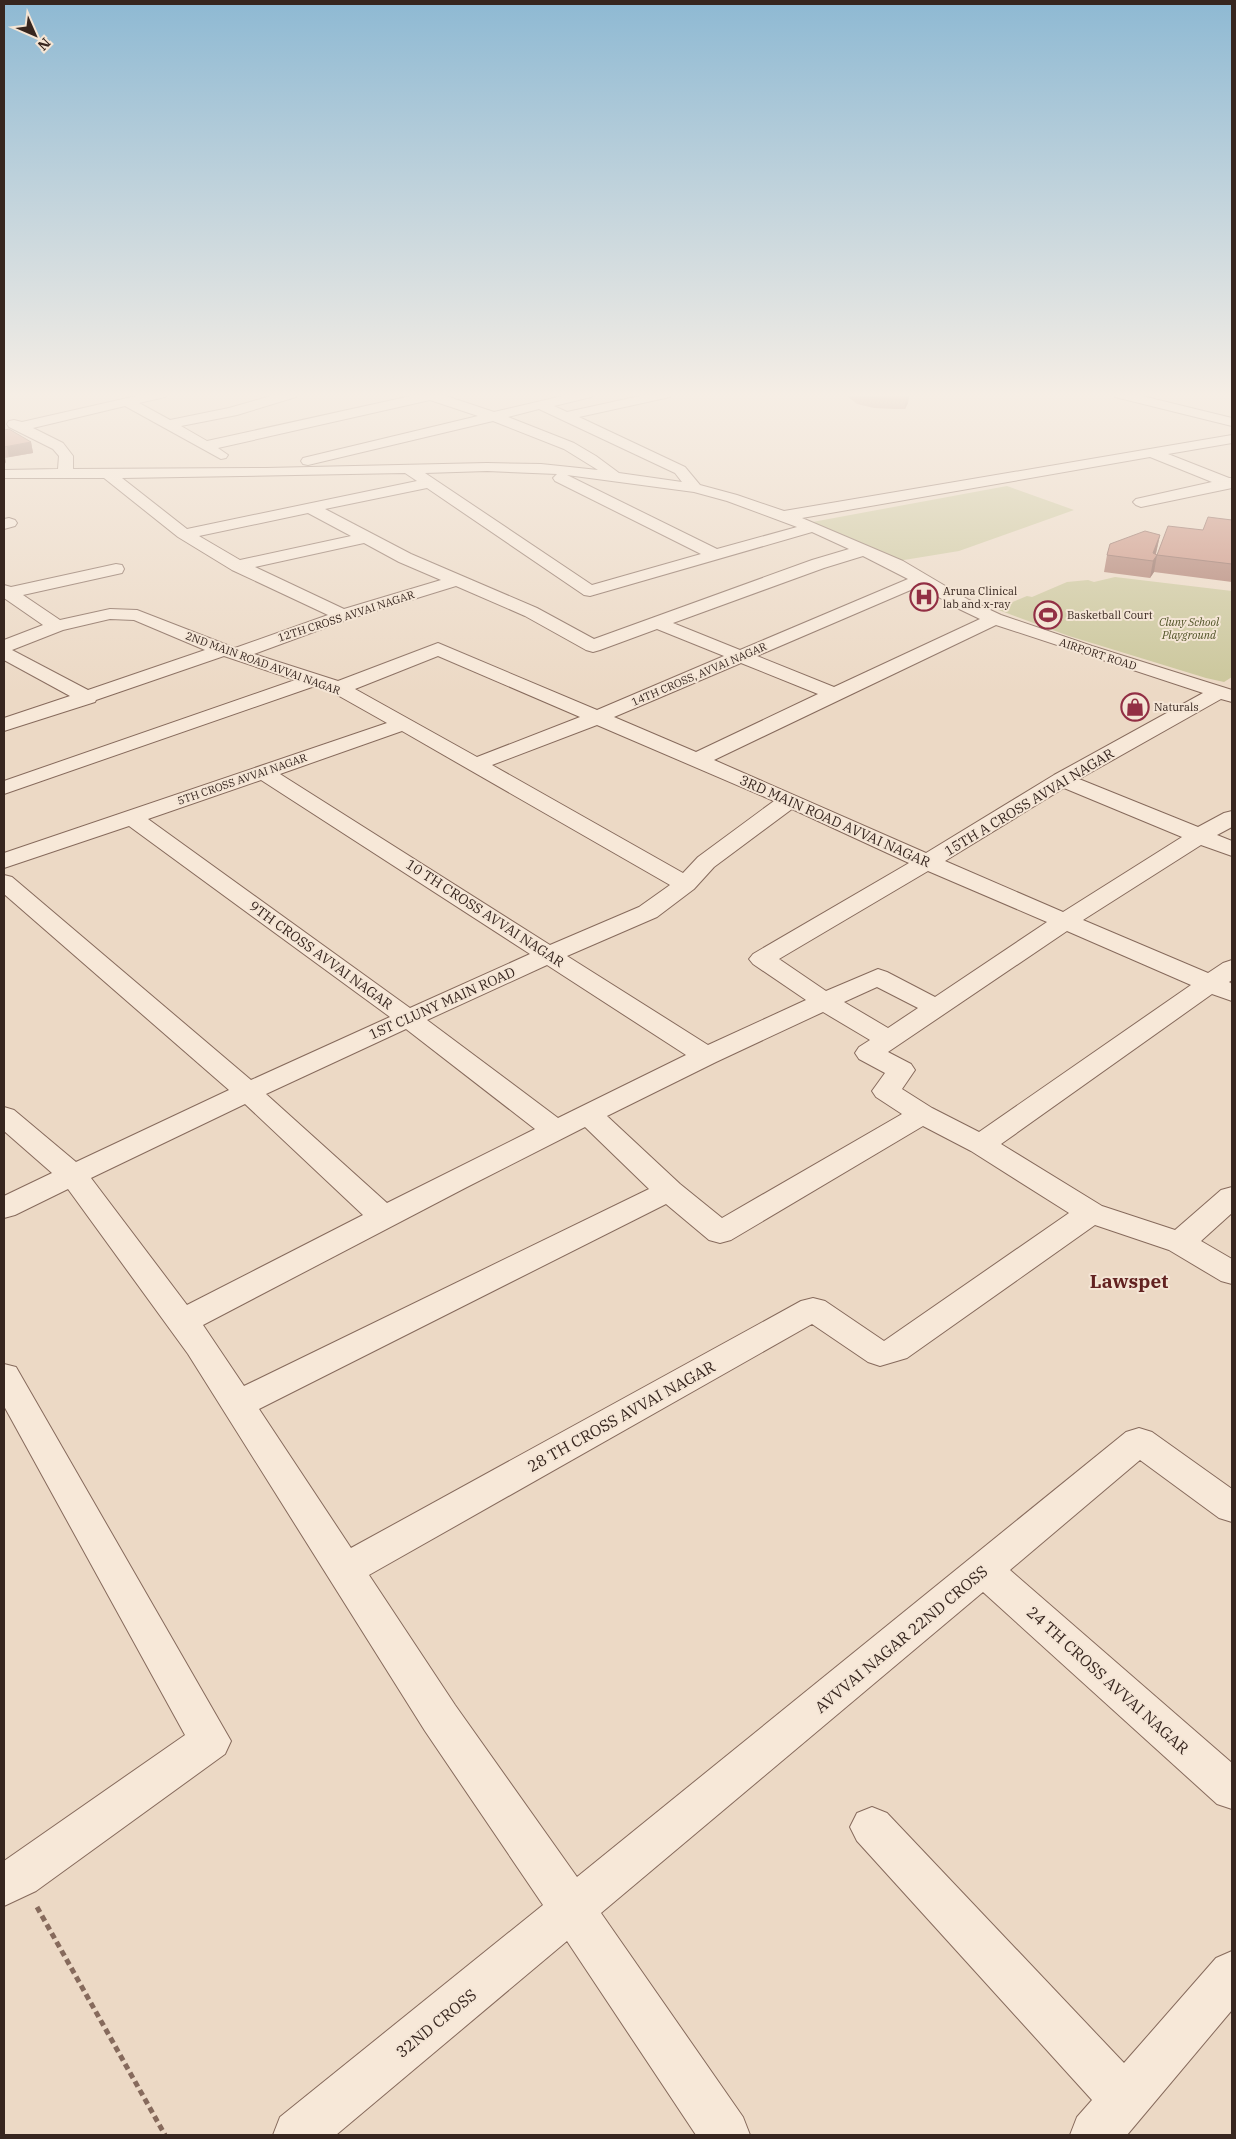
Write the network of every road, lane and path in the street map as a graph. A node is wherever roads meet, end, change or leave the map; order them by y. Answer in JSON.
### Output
{"nodes":[{"id":1,"x":133,"y":494,"type":"edge"},
{"id":2,"x":377,"y":494,"type":"edge"},
{"id":3,"x":444,"y":494,"type":"edge"},
{"id":4,"x":593,"y":494,"type":"edge"},
{"id":5,"x":717,"y":494,"type":"edge"},
{"id":6,"x":914,"y":494,"type":"edge"},
{"id":7,"x":1180,"y":494,"type":"edge"},
{"id":8,"x":1141,"y":502,"type":"dead end"},
{"id":9,"x":311,"y":508,"type":"junction"},
{"id":10,"x":785,"y":516,"type":"junction"},
{"id":11,"x":813,"y":527,"type":"junction"},
{"id":12,"x":184,"y":534,"type":"junction"},
{"id":13,"x":367,"y":537,"type":"junction"},
{"id":14,"x":864,"y":550,"type":"junction"},
{"id":15,"x":716,"y":555,"type":"junction"},
{"id":16,"x":238,"y":566,"type":"junction"},
{"id":17,"x":116,"y":569,"type":"dead end"},
{"id":18,"x":922,"y":579,"type":"junction"},
{"id":19,"x":458,"y":580,"type":"junction"},
{"id":20,"x":6,"y":592,"type":"edge"},
{"id":21,"x":343,"y":615,"type":"junction"},
{"id":22,"x":995,"y":619,"type":"junction"},
{"id":23,"x":658,"y":623,"type":"junction"},
{"id":24,"x":57,"y":626,"type":"junction"},
{"id":25,"x":4,"y":646,"type":"edge"},
{"id":26,"x":230,"y":652,"type":"junction"},
{"id":27,"x":4,"y":653,"type":"edge"},
{"id":28,"x":741,"y":655,"type":"junction"},
{"id":29,"x":314,"y":680,"type":"junction"},
{"id":30,"x":339,"y":688,"type":"junction"},
{"id":31,"x":834,"y":694,"type":"junction"},
{"id":32,"x":1225,"y":694,"type":"edge"},
{"id":33,"x":88,"y":698,"type":"junction"},
{"id":34,"x":596,"y":718,"type":"junction"},
{"id":35,"x":404,"y":724,"type":"junction"},
{"id":36,"x":4,"y":725,"type":"edge"},
{"id":37,"x":696,"y":760,"type":"junction"},
{"id":38,"x":476,"y":764,"type":"junction"},
{"id":39,"x":263,"y":772,"type":"junction"},
{"id":40,"x":1062,"y":780,"type":"junction"},
{"id":41,"x":4,"y":788,"type":"edge"},
{"id":42,"x":790,"y":800,"type":"junction"},
{"id":43,"x":131,"y":816,"type":"junction"},
{"id":44,"x":1232,"y":818,"type":"edge"},
{"id":45,"x":1198,"y":836,"type":"junction"},
{"id":46,"x":1232,"y":849,"type":"edge"},
{"id":47,"x":4,"y":860,"type":"edge"},
{"id":48,"x":927,"y":862,"type":"junction"},
{"id":49,"x":4,"y":882,"type":"edge"},
{"id":50,"x":686,"y":884,"type":"junction"},
{"id":51,"x":1065,"y":920,"type":"junction"},
{"id":52,"x":550,"y":954,"type":"junction"},
{"id":53,"x":1232,"y":968,"type":"edge"},
{"id":54,"x":1222,"y":988,"type":"edge"},
{"id":55,"x":825,"y":1002,"type":"junction"},
{"id":56,"x":938,"y":1008,"type":"junction"},
{"id":57,"x":408,"y":1019,"type":"junction"},
{"id":58,"x":889,"y":1040,"type":"junction"},
{"id":59,"x":706,"y":1056,"type":"junction"},
{"id":60,"x":248,"y":1092,"type":"junction"},
{"id":61,"x":922,"y":1114,"type":"junction"},
{"id":62,"x":589,"y":1115,"type":"junction"},
{"id":63,"x":4,"y":1116,"type":"edge"},
{"id":64,"x":556,"y":1131,"type":"junction"},
{"id":65,"x":981,"y":1145,"type":"junction"},
{"id":66,"x":74,"y":1176,"type":"junction"},
{"id":67,"x":669,"y":1190,"type":"junction"},
{"id":68,"x":1232,"y":1196,"type":"edge"},
{"id":69,"x":4,"y":1208,"type":"edge"},
{"id":70,"x":1092,"y":1212,"type":"junction"},
{"id":71,"x":383,"y":1217,"type":"junction"},
{"id":72,"x":1180,"y":1243,"type":"junction"},
{"id":73,"x":1232,"y":1273,"type":"edge"},
{"id":74,"x":182,"y":1322,"type":"junction"},
{"id":75,"x":4,"y":1376,"type":"edge"},
{"id":76,"x":238,"y":1404,"type":"junction"},
{"id":77,"x":1232,"y":1508,"type":"edge"},
{"id":78,"x":345,"y":1570,"type":"junction"},
{"id":79,"x":984,"y":1570,"type":"junction"},
{"id":80,"x":1232,"y":1790,"type":"edge"},
{"id":81,"x":872,"y":1827,"type":"dead end"},
{"id":82,"x":12,"y":1881,"type":"edge"},
{"id":83,"x":573,"y":1910,"type":"junction"},
{"id":84,"x":1232,"y":1974,"type":"edge"},
{"id":85,"x":1125,"y":2100,"type":"junction"},
{"id":86,"x":165,"y":2135,"type":"edge"},
{"id":87,"x":298,"y":2135,"type":"edge"},
{"id":88,"x":725,"y":2135,"type":"edge"},
{"id":89,"x":1096,"y":2135,"type":"edge"}],
"edges":[{"from":1,"to":12,"type":"street"},
{"from":2,"to":9,"type":"street"},
{"from":3,"to":15,"type":"street"},
{"from":4,"to":15,"type":"street"},
{"from":5,"to":10,"type":"street","name":"AIRPORT ROAD"},
{"from":6,"to":10,"type":"street"},
{"from":7,"to":8,"type":"street"},
{"from":9,"to":12,"type":"street"},
{"from":9,"to":13,"type":"street"},
{"from":10,"to":11,"type":"street","name":"AIRPORT ROAD"},
{"from":11,"to":14,"type":"street","name":"AIRPORT ROAD"},
{"from":11,"to":15,"type":"street"},
{"from":12,"to":16,"type":"street"},
{"from":13,"to":16,"type":"street"},
{"from":13,"to":19,"type":"street"},
{"from":14,"to":18,"type":"street","name":"AIRPORT ROAD"},
{"from":14,"to":23,"type":"street"},
{"from":16,"to":21,"type":"street"},
{"from":17,"to":20,"type":"street"},
{"from":18,"to":22,"type":"street","name":"AIRPORT ROAD"},
{"from":18,"to":28,"type":"street","name":"14TH CROSS, AVVAI NAGAR"},
{"from":19,"to":21,"type":"street","name":"12TH CROSS AVVAI NAGAR"},
{"from":19,"to":23,"type":"street"},
{"from":20,"to":24,"type":"street"},
{"from":21,"to":26,"type":"street","name":"12TH CROSS AVVAI NAGAR"},
{"from":22,"to":31,"type":"street"},
{"from":22,"to":32,"type":"street","name":"AIRPORT ROAD"},
{"from":23,"to":28,"type":"street"},
{"from":24,"to":25,"type":"street","name":"2ND MAIN ROAD AVVAI NAGAR"},
{"from":24,"to":26,"type":"street","name":"2ND MAIN ROAD AVVAI NAGAR"},
{"from":26,"to":29,"type":"street","name":"2ND MAIN ROAD AVVAI NAGAR"},
{"from":26,"to":33,"type":"street","name":"12TH CROSS AVVAI NAGAR"},
{"from":27,"to":33,"type":"street"},
{"from":28,"to":31,"type":"street"},
{"from":28,"to":34,"type":"street","name":"14TH CROSS, AVVAI NAGAR"},
{"from":29,"to":30,"type":"street","name":"2ND MAIN ROAD AVVAI NAGAR"},
{"from":29,"to":41,"type":"street"},
{"from":30,"to":34,"type":"street","name":"3RD MAIN ROAD AVVAI NAGAR"},
{"from":30,"to":35,"type":"street","name":"2ND MAIN ROAD AVVAI NAGAR"},
{"from":31,"to":37,"type":"street"},
{"from":32,"to":40,"type":"street","name":"15TH A CROSS AVVAI NAGAR"},
{"from":33,"to":36,"type":"street","name":"12TH CROSS AVVAI NAGAR"},
{"from":34,"to":37,"type":"street","name":"3RD MAIN ROAD AVVAI NAGAR"},
{"from":34,"to":38,"type":"street","name":"14TH CROSS, AVVAI NAGAR"},
{"from":35,"to":38,"type":"street"},
{"from":35,"to":39,"type":"street","name":"5TH CROSS AVVAI NAGAR"},
{"from":37,"to":42,"type":"street","name":"3RD MAIN ROAD AVVAI NAGAR"},
{"from":38,"to":50,"type":"street"},
{"from":39,"to":43,"type":"street","name":"5TH CROSS AVVAI NAGAR"},
{"from":39,"to":52,"type":"street","name":"10 TH CROSS AVVAI NAGAR"},
{"from":40,"to":45,"type":"street"},
{"from":40,"to":48,"type":"street","name":"15TH A CROSS AVVAI NAGAR"},
{"from":42,"to":48,"type":"street","name":"3RD MAIN ROAD AVVAI NAGAR"},
{"from":42,"to":50,"type":"street","name":"1ST CLUNY MAIN ROAD"},
{"from":43,"to":47,"type":"street","name":"5TH CROSS AVVAI NAGAR"},
{"from":43,"to":57,"type":"street","name":"9TH CROSS AVVAI NAGAR"},
{"from":44,"to":45,"type":"street"},
{"from":45,"to":46,"type":"street"},
{"from":45,"to":51,"type":"street"},
{"from":48,"to":51,"type":"street","name":"3RD MAIN ROAD AVVAI NAGAR"},
{"from":48,"to":55,"type":"street","name":"15TH A CROSS AVVAI NAGAR"},
{"from":49,"to":60,"type":"street"},
{"from":50,"to":52,"type":"street","name":"1ST CLUNY MAIN ROAD"},
{"from":51,"to":54,"type":"street","name":"3RD MAIN ROAD AVVAI NAGAR"},
{"from":51,"to":56,"type":"street"},
{"from":52,"to":57,"type":"street","name":"1ST CLUNY MAIN ROAD"},
{"from":52,"to":59,"type":"street","name":"10 TH CROSS AVVAI NAGAR"},
{"from":53,"to":54,"type":"street"},
{"from":54,"to":65,"type":"street"},
{"from":55,"to":56,"type":"street"},
{"from":55,"to":58,"type":"street","name":"15TH A CROSS AVVAI NAGAR"},
{"from":55,"to":59,"type":"street"},
{"from":56,"to":58,"type":"street"},
{"from":57,"to":60,"type":"street","name":"1ST CLUNY MAIN ROAD"},
{"from":57,"to":64,"type":"street","name":"9TH CROSS AVVAI NAGAR"},
{"from":58,"to":61,"type":"street"},
{"from":59,"to":62,"type":"street"},
{"from":60,"to":66,"type":"street","name":"1ST CLUNY MAIN ROAD"},
{"from":60,"to":71,"type":"street"},
{"from":61,"to":65,"type":"street"},
{"from":61,"to":67,"type":"street"},
{"from":62,"to":64,"type":"street"},
{"from":62,"to":67,"type":"street"},
{"from":63,"to":66,"type":"street"},
{"from":64,"to":71,"type":"street"},
{"from":65,"to":70,"type":"street"},
{"from":66,"to":69,"type":"street","name":"1ST CLUNY MAIN ROAD"},
{"from":66,"to":74,"type":"street"},
{"from":67,"to":76,"type":"street"},
{"from":68,"to":72,"type":"street"},
{"from":70,"to":72,"type":"street"},
{"from":70,"to":78,"type":"street","name":"28 TH CROSS AVVAI NAGAR"},
{"from":71,"to":74,"type":"street"},
{"from":72,"to":73,"type":"street"},
{"from":74,"to":76,"type":"street"},
{"from":75,"to":82,"type":"street"},
{"from":76,"to":78,"type":"street"},
{"from":77,"to":79,"type":"street","name":"AVVVAI NAGAR 22ND CROSS"},
{"from":78,"to":83,"type":"street"},
{"from":79,"to":80,"type":"street","name":"24 TH CROSS AVVAI NAGAR"},
{"from":79,"to":83,"type":"street","name":"AVVVAI NAGAR 22ND CROSS"},
{"from":81,"to":85,"type":"street"},
{"from":82,"to":86,"type":"path"},
{"from":83,"to":87,"type":"street","name":"32ND CROSS"},
{"from":83,"to":88,"type":"street"},
{"from":84,"to":85,"type":"street"},
{"from":85,"to":89,"type":"street"}]}
